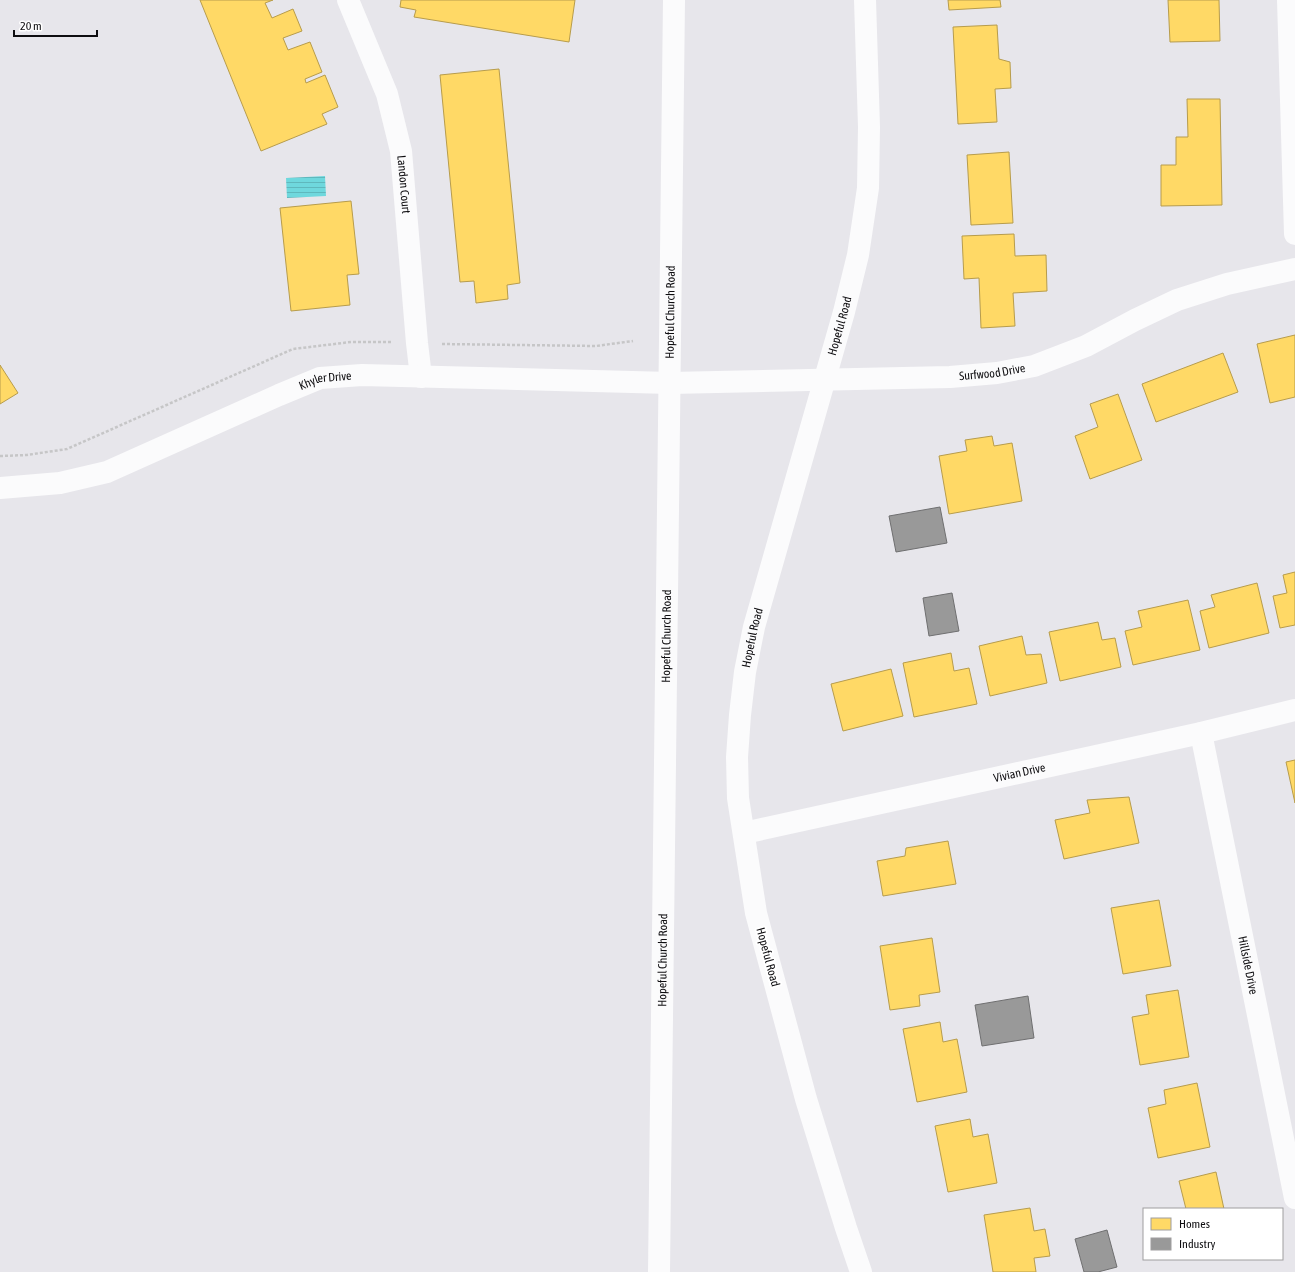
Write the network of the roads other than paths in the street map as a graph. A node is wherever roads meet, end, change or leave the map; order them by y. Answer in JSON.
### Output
{"nodes":[{"id":1,"x":348,"y":0,"type":"edge"},
{"id":2,"x":674,"y":0,"type":"edge"},
{"id":3,"x":865,"y":0,"type":"edge"},
{"id":4,"x":1288,"y":0,"type":"edge"},
{"id":5,"x":1295,"y":234,"type":"edge"},
{"id":6,"x":1295,"y":269,"type":"edge"},
{"id":7,"x":422,"y":377,"type":"junction"},
{"id":8,"x":824,"y":379,"type":"junction"},
{"id":9,"x":670,"y":383,"type":"junction"},
{"id":10,"x":0,"y":488,"type":"edge"},
{"id":11,"x":1295,"y":710,"type":"edge"},
{"id":12,"x":1201,"y":733,"type":"junction"},
{"id":13,"x":744,"y":833,"type":"junction"},
{"id":14,"x":1295,"y":1198,"type":"edge"},
{"id":15,"x":659,"y":1272,"type":"edge"},
{"id":16,"x":861,"y":1272,"type":"edge"}],
"edges":[{"from":1,"to":7,"type":"street","name":"Landon Court"},
{"from":2,"to":9,"type":"street","name":"Hopeful Church Road"},
{"from":3,"to":8,"type":"street","name":"Hopeful Road"},
{"from":4,"to":5,"type":"street"},
{"from":6,"to":8,"type":"street","name":"Surfwood Drive"},
{"from":7,"to":9,"type":"street","name":"Khyler Drive"},
{"from":7,"to":10,"type":"street","name":"Khyler Drive"},
{"from":8,"to":9,"type":"street","name":"Surfwood Drive"},
{"from":8,"to":13,"type":"street","name":"Hopeful Road"},
{"from":9,"to":15,"type":"street","name":"Hopeful Church Road"},
{"from":11,"to":12,"type":"street","name":"Vivian Drive"},
{"from":12,"to":13,"type":"street","name":"Vivian Drive"},
{"from":12,"to":14,"type":"street","name":"Hillside Drive"},
{"from":13,"to":16,"type":"street","name":"Hopeful Road"}]}
